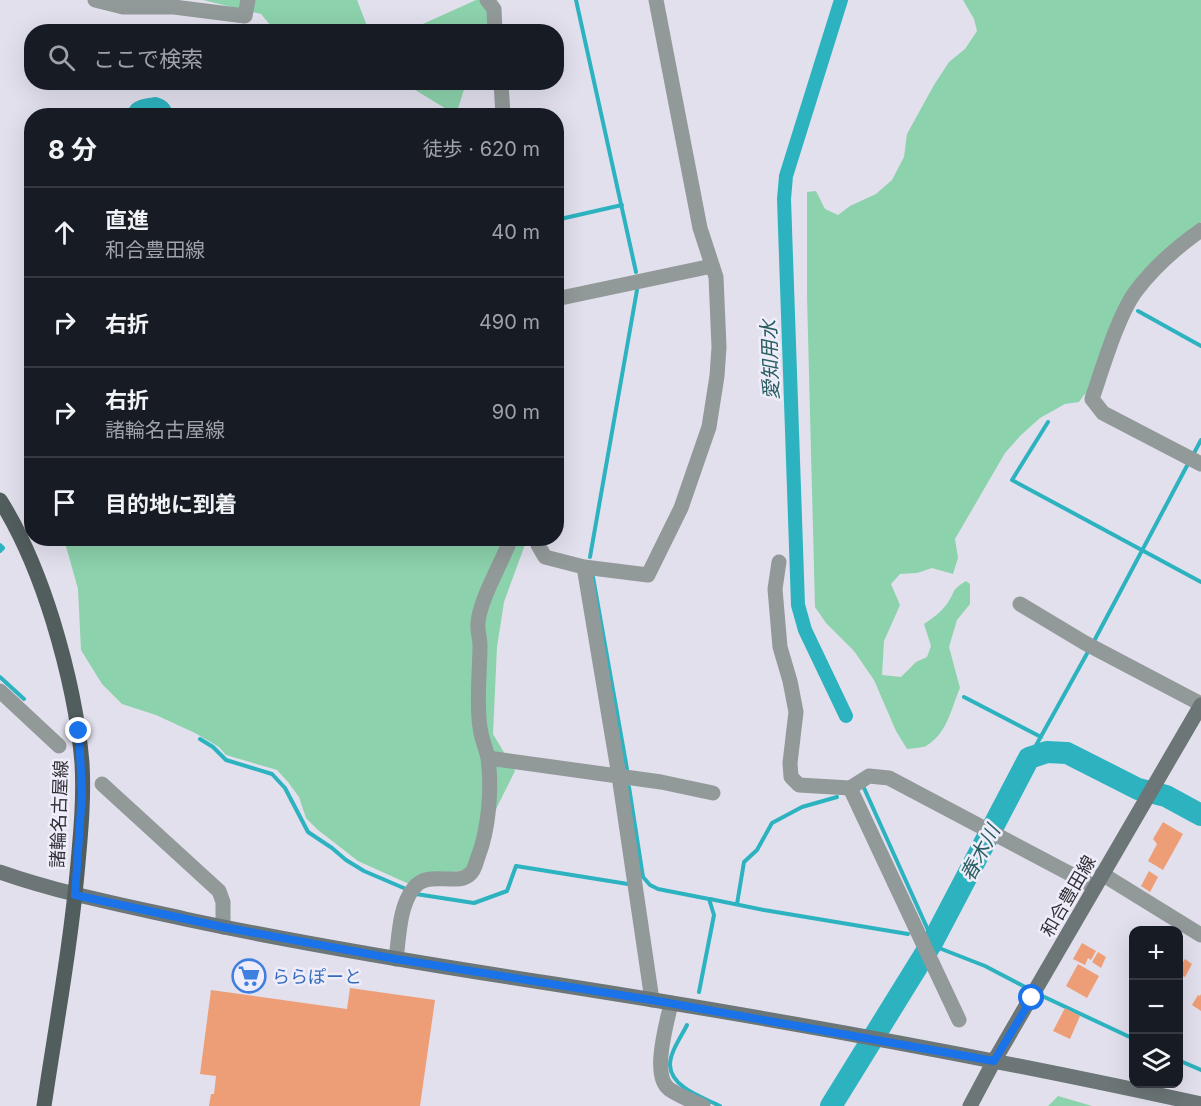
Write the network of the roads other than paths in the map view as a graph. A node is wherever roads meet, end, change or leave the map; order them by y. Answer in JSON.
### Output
{"nodes":[{"id":1,"x":95,"y":0,"type":"edge"},
{"id":2,"x":248,"y":0,"type":"edge"},
{"id":3,"x":656,"y":0,"type":"edge"},
{"id":4,"x":495,"y":3,"type":"edge"},
{"id":5,"x":495,"y":24,"type":"edge"},
{"id":6,"x":501,"y":90,"type":"edge"},
{"id":7,"x":503,"y":108,"type":"edge"},
{"id":8,"x":1201,"y":230,"type":"edge"},
{"id":9,"x":712,"y":266,"type":"junction"},
{"id":10,"x":564,"y":297,"type":"edge"},
{"id":11,"x":1201,"y":464,"type":"edge"},
{"id":12,"x":0,"y":500,"type":"edge"},
{"id":13,"x":24,"y":545,"type":"edge"},
{"id":14,"x":24,"y":546,"type":"edge"},
{"id":15,"x":508,"y":546,"type":"edge"},
{"id":16,"x":539,"y":546,"type":"edge"},
{"id":17,"x":779,"y":562,"type":"dead end"},
{"id":18,"x":584,"y":567,"type":"junction"},
{"id":19,"x":1020,"y":604,"type":"dead end"},
{"id":20,"x":0,"y":691,"type":"edge"},
{"id":21,"x":1201,"y":705,"type":"edge"},
{"id":22,"x":59,"y":746,"type":"dead end"},
{"id":23,"x":488,"y":758,"type":"junction"},
{"id":24,"x":619,"y":776,"type":"junction"},
{"id":25,"x":102,"y":784,"type":"dead end"},
{"id":26,"x":850,"y":788,"type":"junction"},
{"id":27,"x":713,"y":793,"type":"dead end"},
{"id":28,"x":0,"y":872,"type":"edge"},
{"id":29,"x":1099,"y":881,"type":"junction"},
{"id":30,"x":75,"y":895,"type":"junction"},
{"id":31,"x":223,"y":927,"type":"junction"},
{"id":32,"x":1201,"y":935,"type":"edge"},
{"id":33,"x":396,"y":959,"type":"junction"},
{"id":34,"x":652,"y":1000,"type":"junction"},
{"id":35,"x":671,"y":1003,"type":"junction"},
{"id":36,"x":959,"y":1020,"type":"dead end"},
{"id":37,"x":994,"y":1061,"type":"junction"},
{"id":38,"x":1201,"y":1104,"type":"edge"},
{"id":39,"x":44,"y":1106,"type":"edge"},
{"id":40,"x":703,"y":1106,"type":"edge"},
{"id":41,"x":970,"y":1106,"type":"edge"}],
"edges":[{"from":1,"to":2,"type":"street"},
{"from":3,"to":9,"type":"street"},
{"from":4,"to":5,"type":"street"},
{"from":6,"to":7,"type":"street"},
{"from":8,"to":11,"type":"street"},
{"from":9,"to":10,"type":"street"},
{"from":9,"to":18,"type":"street"},
{"from":12,"to":13,"type":"main road","name":"諸輪名古屋線"},
{"from":14,"to":30,"type":"main road","name":"諸輪名古屋線"},
{"from":15,"to":23,"type":"street"},
{"from":16,"to":18,"type":"street"},
{"from":17,"to":26,"type":"street"},
{"from":18,"to":24,"type":"street"},
{"from":19,"to":21,"type":"street"},
{"from":20,"to":22,"type":"street"},
{"from":21,"to":29,"type":"street","name":"和合豊田線"},
{"from":23,"to":24,"type":"street"},
{"from":23,"to":33,"type":"street"},
{"from":24,"to":27,"type":"street"},
{"from":24,"to":34,"type":"street"},
{"from":25,"to":31,"type":"street"},
{"from":26,"to":29,"type":"street"},
{"from":26,"to":36,"type":"street"},
{"from":28,"to":30,"type":"street"},
{"from":29,"to":32,"type":"street"},
{"from":29,"to":37,"type":"street","name":"和合豊田線"},
{"from":30,"to":31,"type":"street"},
{"from":30,"to":39,"type":"main road","name":"諸輪名古屋線"},
{"from":31,"to":33,"type":"street"},
{"from":33,"to":34,"type":"street"},
{"from":34,"to":35,"type":"street"},
{"from":35,"to":37,"type":"street"},
{"from":35,"to":40,"type":"street"},
{"from":37,"to":38,"type":"street"},
{"from":37,"to":41,"type":"street","name":"和合豊田線"}]}
